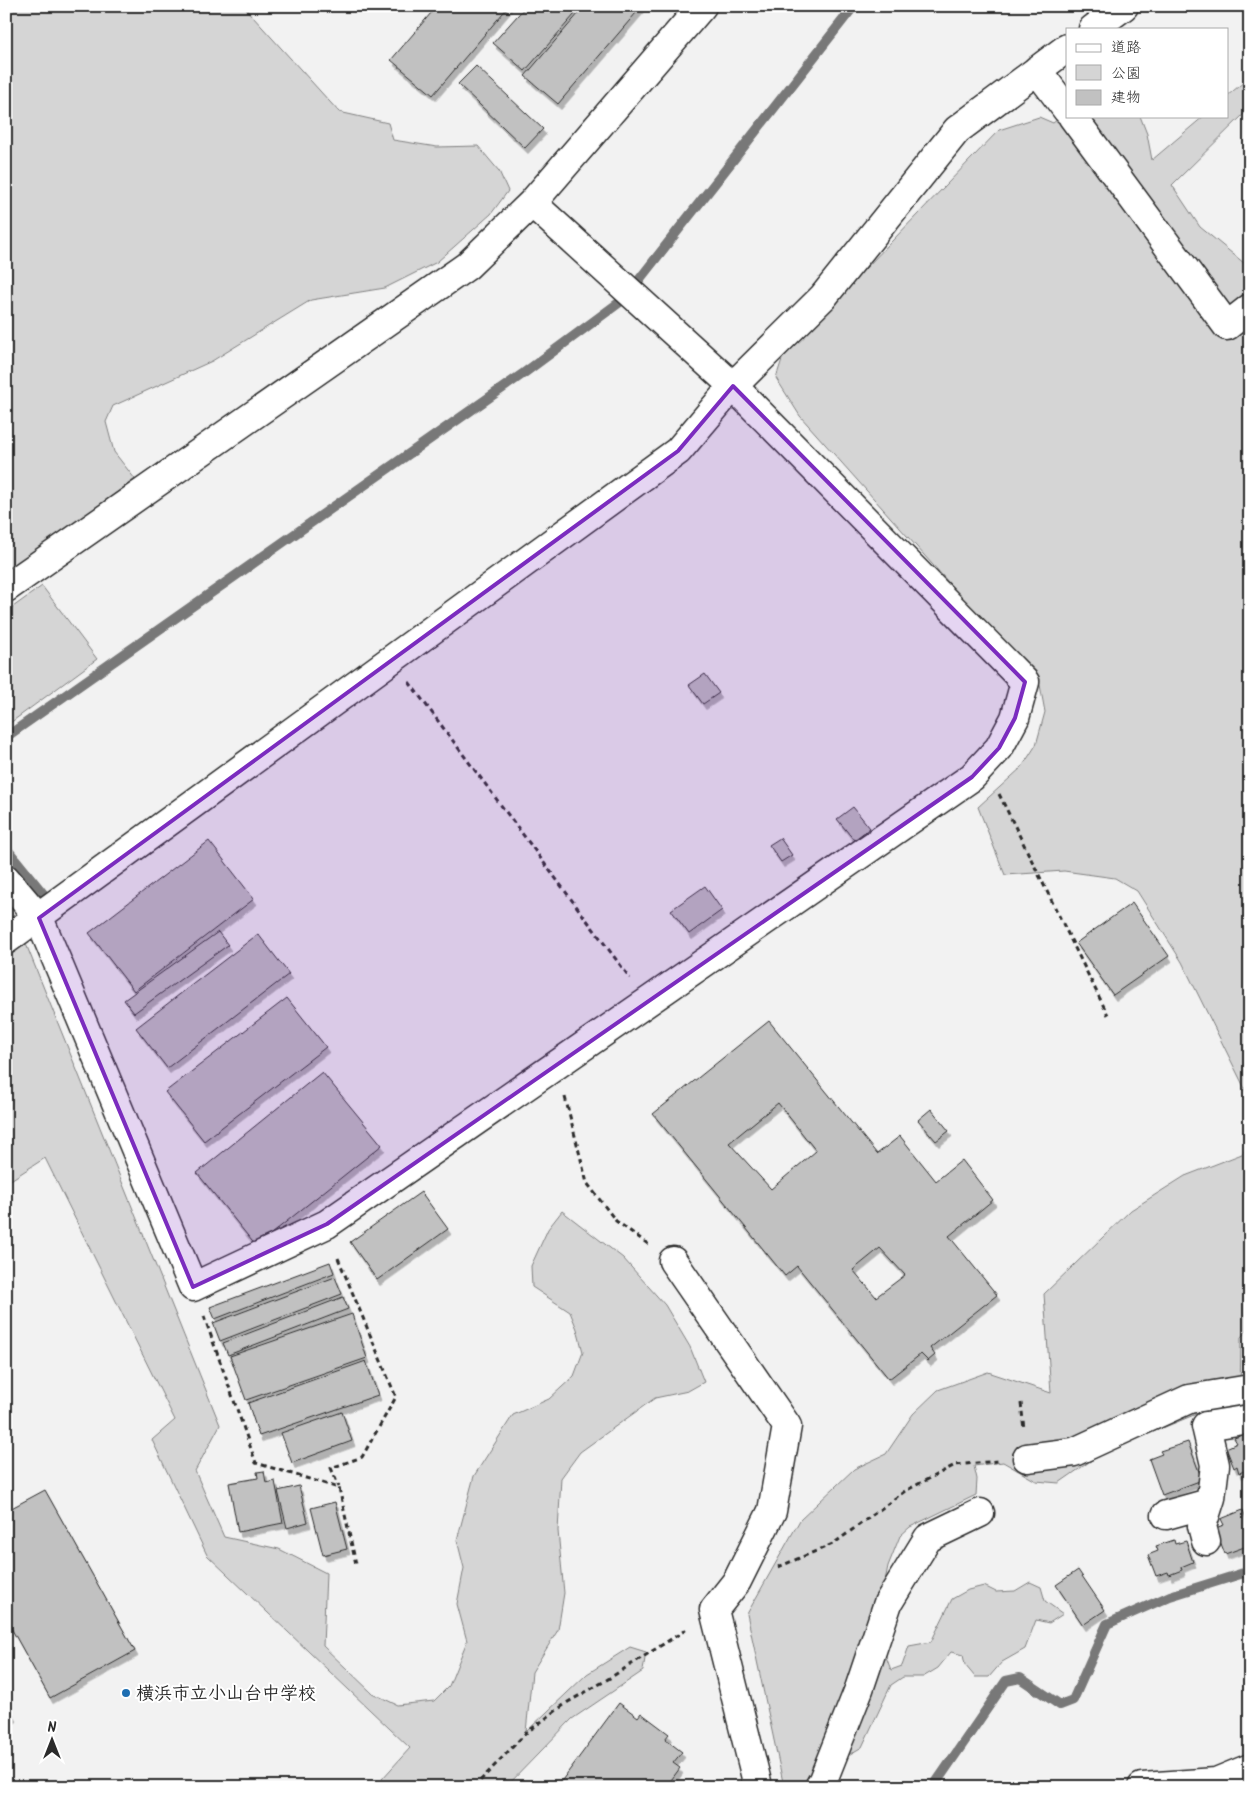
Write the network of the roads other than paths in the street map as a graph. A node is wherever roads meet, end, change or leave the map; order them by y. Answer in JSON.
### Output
{"nodes":[{"id":1,"x":702,"y":6,"type":"edge"},
{"id":2,"x":1124,"y":6,"type":"edge"},
{"id":3,"x":1094,"y":28,"type":"edge"},
{"id":4,"x":1066,"y":49,"type":"edge"},
{"id":5,"x":1037,"y":70,"type":"junction"},
{"id":6,"x":1066,"y":109,"type":"edge"},
{"id":7,"x":1073,"y":118,"type":"edge"},
{"id":8,"x":532,"y":204,"type":"junction"},
{"id":9,"x":1250,"y":308,"type":"edge"},
{"id":10,"x":733,"y":386,"type":"junction"},
{"id":11,"x":6,"y":588,"type":"edge"},
{"id":12,"x":6,"y":879,"type":"edge"},
{"id":13,"x":38,"y":918,"type":"junction"},
{"id":14,"x":6,"y":940,"type":"edge"},
{"id":15,"x":673,"y":1262,"type":"road end"},
{"id":16,"x":1250,"y":1389,"type":"edge"},
{"id":17,"x":1250,"y":1419,"type":"edge"},
{"id":18,"x":1028,"y":1458,"type":"road end"},
{"id":19,"x":1209,"y":1503,"type":"junction"},
{"id":20,"x":980,"y":1513,"type":"dead end"},
{"id":21,"x":1166,"y":1515,"type":"dead end"},
{"id":22,"x":1206,"y":1541,"type":"dead end"},
{"id":23,"x":1250,"y":1768,"type":"edge"},
{"id":24,"x":755,"y":1787,"type":"edge"},
{"id":25,"x":819,"y":1787,"type":"edge"},
{"id":26,"x":1142,"y":1787,"type":"edge"}],
"edges":[{"from":1,"to":8,"type":"street"},
{"from":2,"to":3,"type":"street"},
{"from":4,"to":5,"type":"street"},
{"from":5,"to":6,"type":"street"},
{"from":5,"to":10,"type":"street"},
{"from":7,"to":9,"type":"street"},
{"from":8,"to":10,"type":"street"},
{"from":8,"to":11,"type":"street"},
{"from":10,"to":13,"type":"street"},
{"from":10,"to":13,"type":"street"},
{"from":12,"to":13,"type":"street"},
{"from":13,"to":14,"type":"street"},
{"from":15,"to":24,"type":"street"},
{"from":16,"to":18,"type":"street"},
{"from":17,"to":19,"type":"street"},
{"from":19,"to":21,"type":"street"},
{"from":19,"to":22,"type":"street"},
{"from":20,"to":25,"type":"street"},
{"from":23,"to":26,"type":"street"}]}
